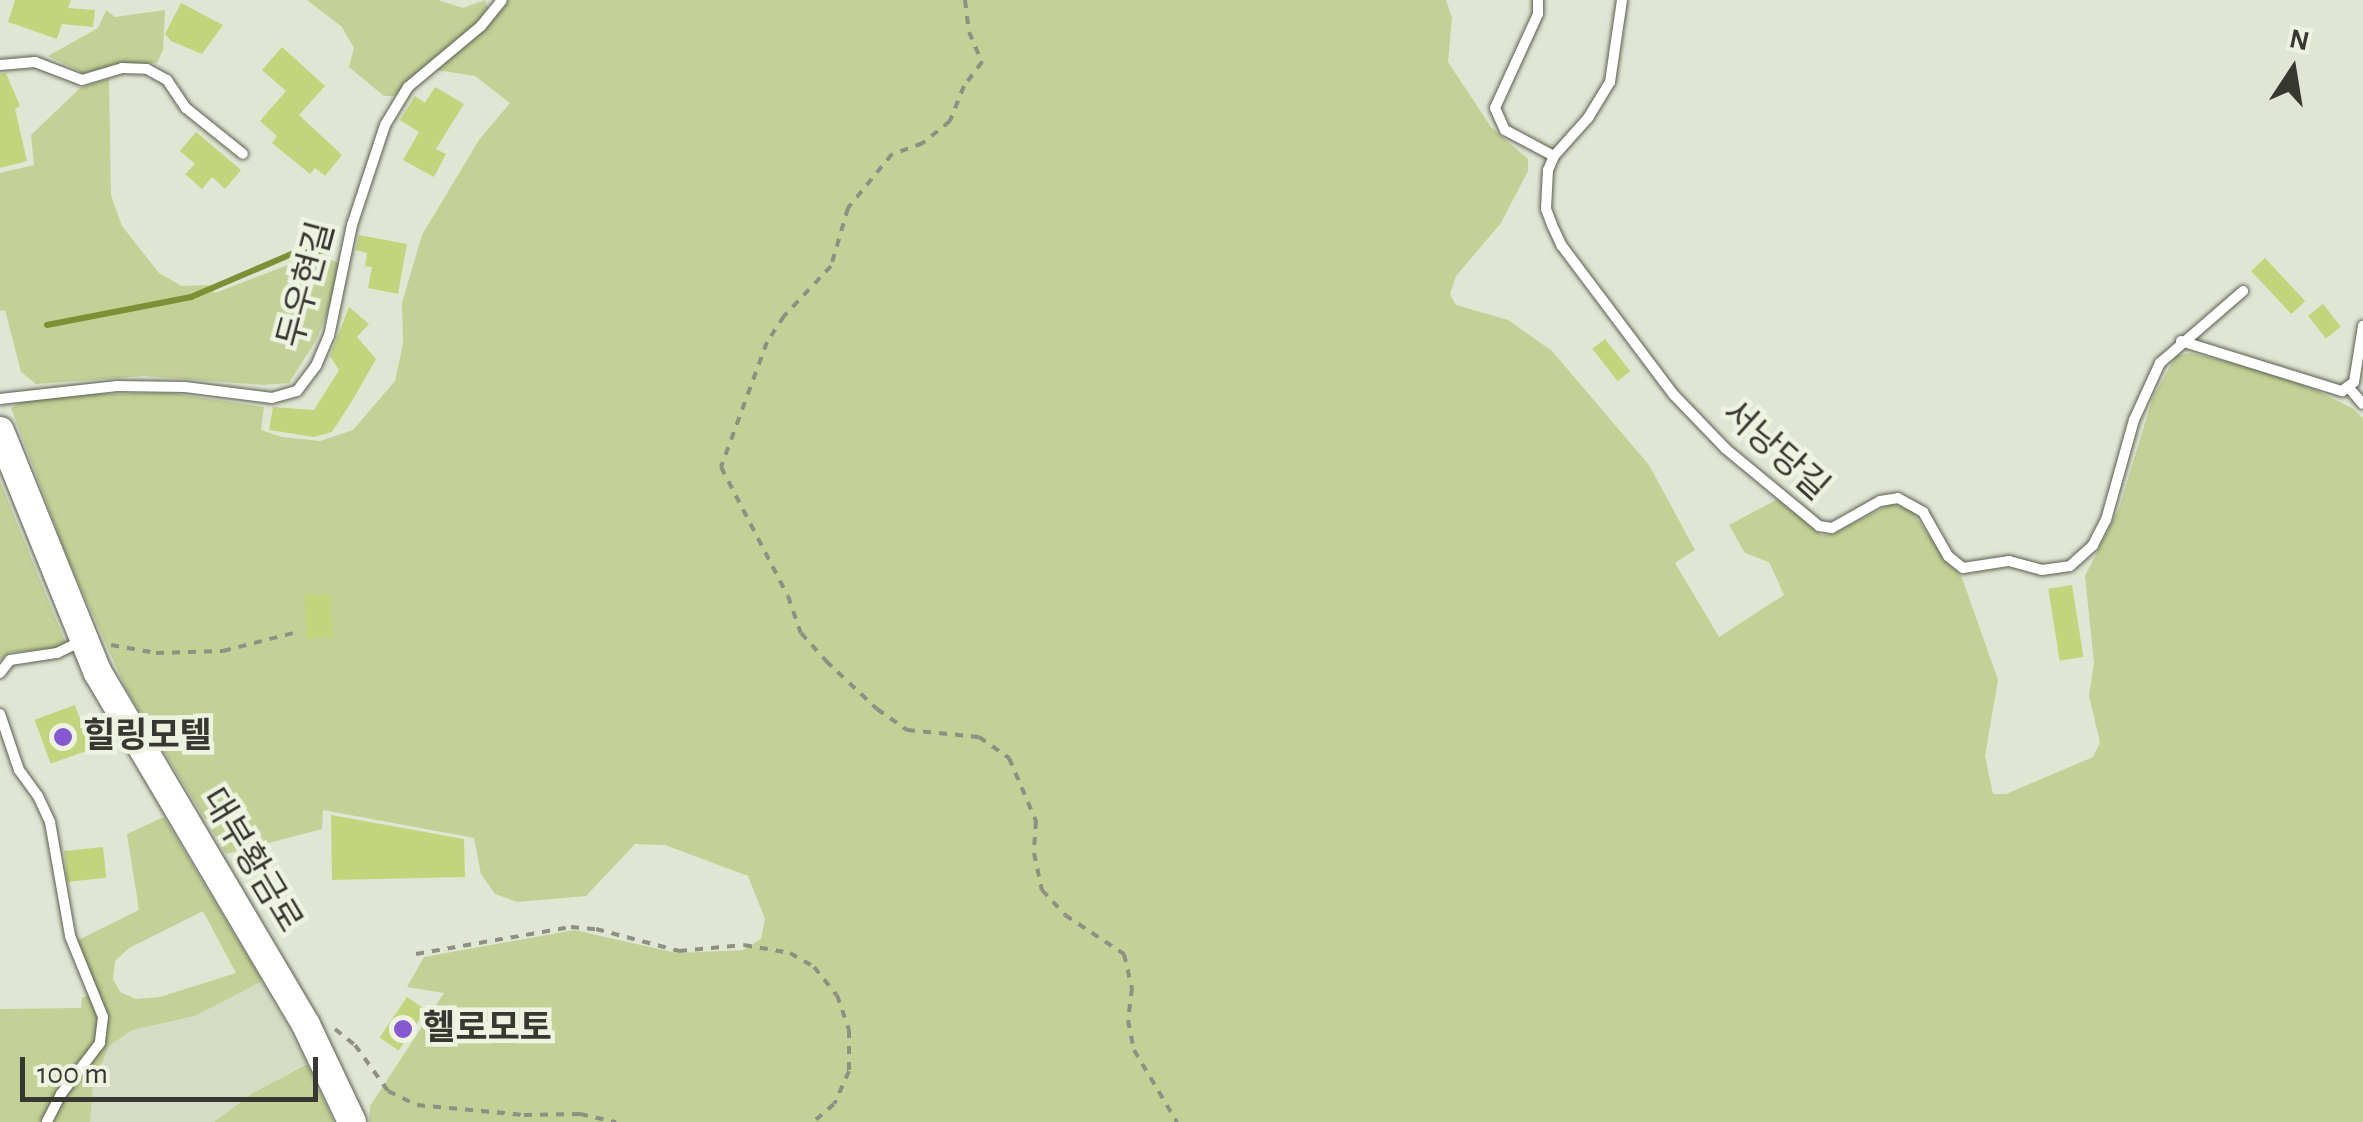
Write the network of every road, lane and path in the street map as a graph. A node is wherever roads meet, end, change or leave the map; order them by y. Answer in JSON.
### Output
{"nodes":[{"id":1,"x":502,"y":0,"type":"edge"},
{"id":2,"x":965,"y":0,"type":"edge"},
{"id":3,"x":1538,"y":0,"type":"edge"},
{"id":4,"x":1622,"y":0,"type":"edge"},
{"id":5,"x":0,"y":64,"type":"edge"},
{"id":6,"x":243,"y":154,"type":"dead end"},
{"id":7,"x":1554,"y":156,"type":"junction"},
{"id":8,"x":2243,"y":291,"type":"dead end"},
{"id":9,"x":2363,"y":326,"type":"edge"},
{"id":10,"x":2181,"y":341,"type":"junction"},
{"id":11,"x":2349,"y":388,"type":"junction"},
{"id":12,"x":0,"y":399,"type":"edge"},
{"id":13,"x":2363,"y":404,"type":"edge"},
{"id":14,"x":0,"y":431,"type":"edge"},
{"id":15,"x":293,"y":633,"type":"dead end"},
{"id":16,"x":90,"y":641,"type":"junction"},
{"id":17,"x":0,"y":674,"type":"edge"},
{"id":18,"x":0,"y":714,"type":"edge"},
{"id":19,"x":416,"y":954,"type":"dead end"},
{"id":20,"x":330,"y":1027,"type":"dead end"},
{"id":21,"x":47,"y":1122,"type":"edge"},
{"id":22,"x":352,"y":1122,"type":"edge"},
{"id":23,"x":616,"y":1122,"type":"edge"},
{"id":24,"x":813,"y":1122,"type":"edge"},
{"id":25,"x":1176,"y":1122,"type":"edge"}],
"edges":[{"from":1,"to":12,"type":"lane","name":"두우현길"},
{"from":2,"to":25,"type":"path"},
{"from":3,"to":7,"type":"lane"},
{"from":4,"to":7,"type":"lane"},
{"from":5,"to":6,"type":"lane"},
{"from":7,"to":10,"type":"lane","name":"서낭당길"},
{"from":8,"to":10,"type":"lane","name":"서낭당길"},
{"from":9,"to":11,"type":"lane"},
{"from":10,"to":11,"type":"lane"},
{"from":11,"to":13,"type":"lane"},
{"from":14,"to":16,"type":"main road","name":"대부황금로"},
{"from":15,"to":16,"type":"path"},
{"from":16,"to":17,"type":"lane"},
{"from":16,"to":22,"type":"main road","name":"대부황금로"},
{"from":18,"to":21,"type":"lane"},
{"from":19,"to":24,"type":"path"},
{"from":20,"to":23,"type":"path"}]}
